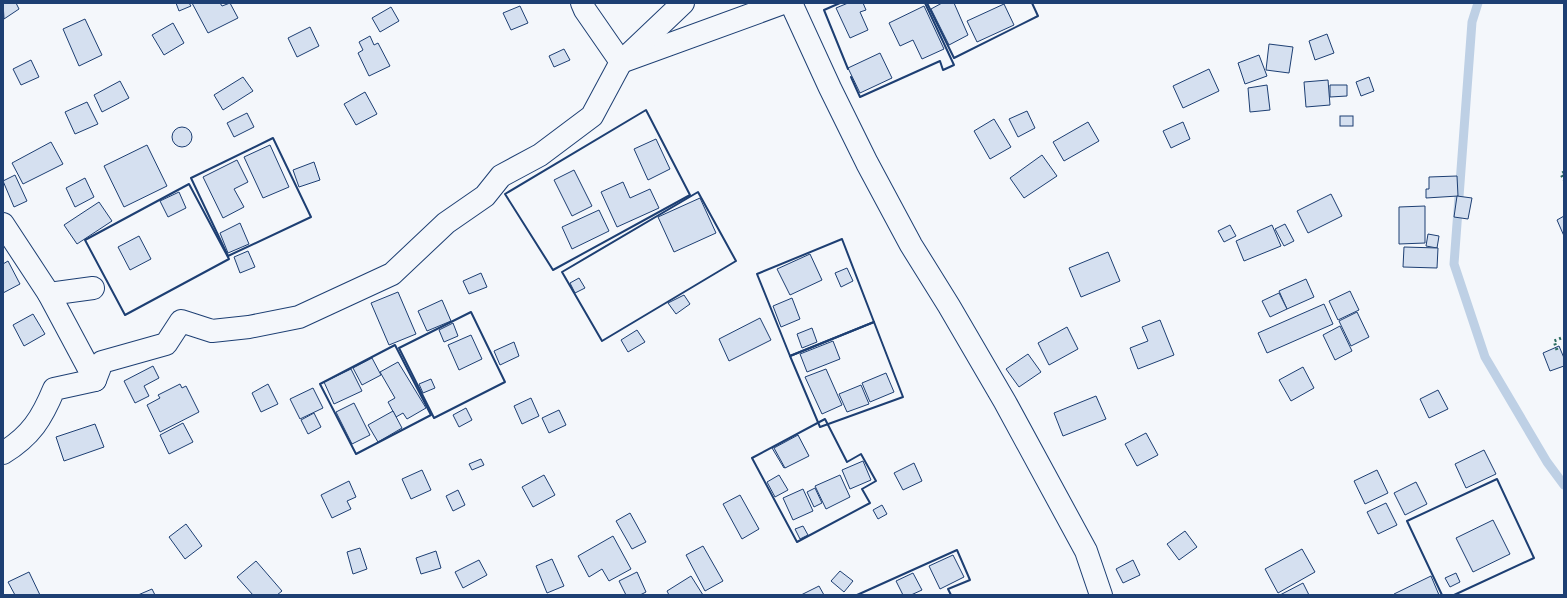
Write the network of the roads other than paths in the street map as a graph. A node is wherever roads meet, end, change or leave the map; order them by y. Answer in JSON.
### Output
{"nodes":[{"id":1,"x":582,"y":3,"type":"edge"},
{"id":2,"x":683,"y":3,"type":"edge"},
{"id":3,"x":783,"y":3,"type":"edge"},
{"id":4,"x":791,"y":3,"type":"edge"},
{"id":5,"x":621,"y":62,"type":"junction"},
{"id":6,"x":3,"y":224,"type":"edge"},
{"id":7,"x":93,"y":288,"type":"dead end"},
{"id":8,"x":49,"y":294,"type":"junction"},
{"id":9,"x":95,"y":380,"type":"junction"},
{"id":10,"x":3,"y":453,"type":"edge"},
{"id":11,"x":1101,"y":595,"type":"edge"}],
"edges":[{"from":1,"to":5,"type":"street"},
{"from":2,"to":5,"type":"street"},
{"from":3,"to":5,"type":"street"},
{"from":4,"to":11,"type":"street"},
{"from":5,"to":9,"type":"street"},
{"from":6,"to":8,"type":"street"},
{"from":7,"to":8,"type":"street"},
{"from":8,"to":9,"type":"street"},
{"from":9,"to":10,"type":"street"}]}
